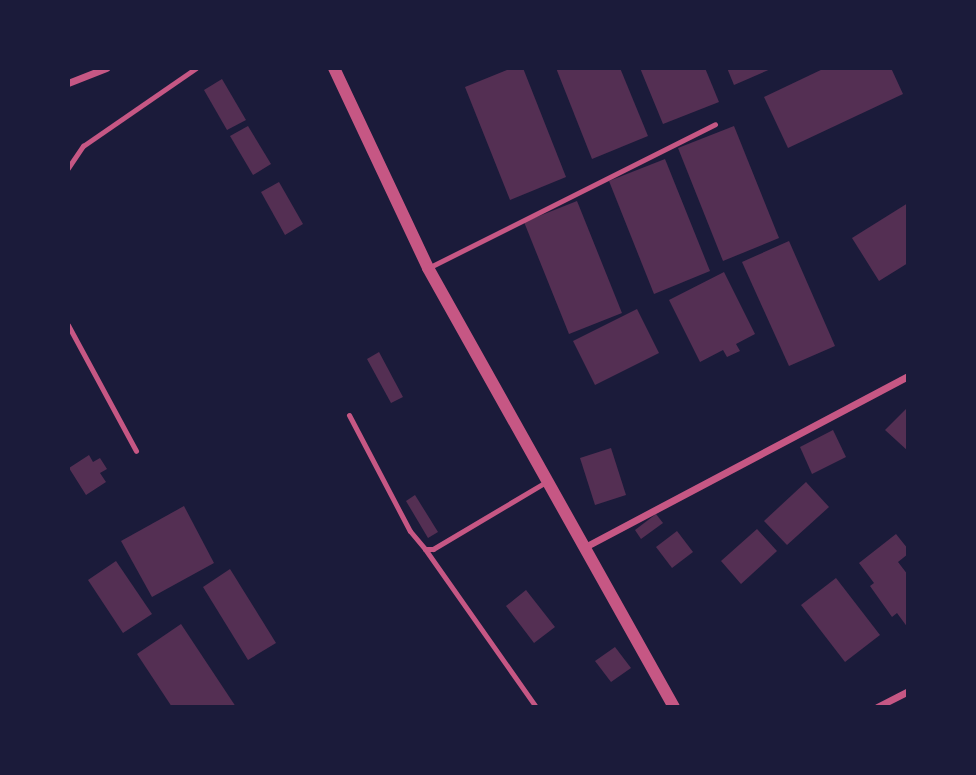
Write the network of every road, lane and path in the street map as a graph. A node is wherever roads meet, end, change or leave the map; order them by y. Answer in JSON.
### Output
{"nodes":[{"id":1,"x":106,"y":68,"type":"edge"},
{"id":2,"x":196,"y":68,"type":"edge"},
{"id":3,"x":334,"y":68,"type":"edge"},
{"id":4,"x":68,"y":83,"type":"edge"},
{"id":5,"x":715,"y":124,"type":"dead end"},
{"id":6,"x":68,"y":168,"type":"edge"},
{"id":7,"x":428,"y":268,"type":"junction"},
{"id":8,"x":68,"y":325,"type":"edge"},
{"id":9,"x":908,"y":376,"type":"edge"},
{"id":10,"x":349,"y":415,"type":"dead end"},
{"id":11,"x":136,"y":451,"type":"dead end"},
{"id":12,"x":546,"y":482,"type":"junction"},
{"id":13,"x":583,"y":548,"type":"junction"},
{"id":14,"x":425,"y":550,"type":"junction"},
{"id":15,"x":908,"y":691,"type":"edge"},
{"id":16,"x":537,"y":707,"type":"edge"},
{"id":17,"x":674,"y":707,"type":"edge"},
{"id":18,"x":877,"y":707,"type":"edge"}],
"edges":[{"from":1,"to":4,"type":"street"},
{"from":2,"to":6,"type":"lane"},
{"from":3,"to":7,"type":"street"},
{"from":5,"to":7,"type":"lane"},
{"from":7,"to":12,"type":"street"},
{"from":8,"to":11,"type":"lane"},
{"from":9,"to":13,"type":"street"},
{"from":10,"to":14,"type":"lane"},
{"from":12,"to":13,"type":"street"},
{"from":12,"to":14,"type":"lane"},
{"from":13,"to":17,"type":"street"},
{"from":14,"to":16,"type":"lane"},
{"from":15,"to":18,"type":"street"}]}
